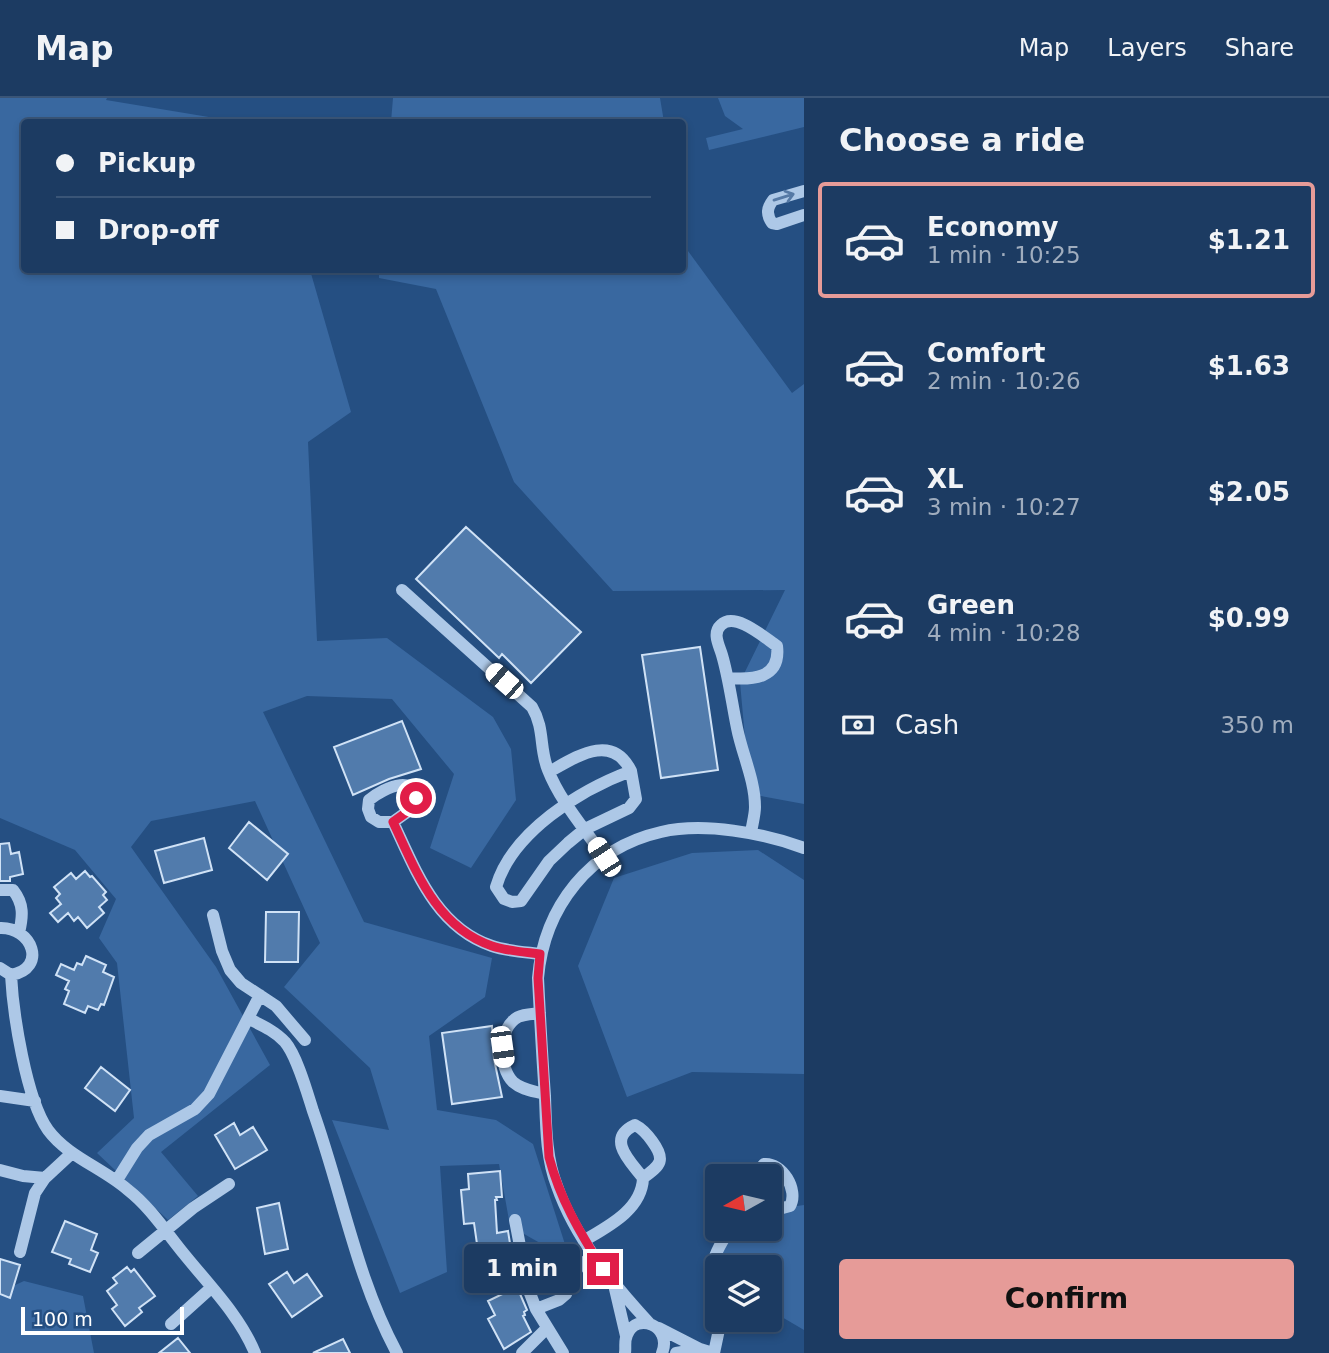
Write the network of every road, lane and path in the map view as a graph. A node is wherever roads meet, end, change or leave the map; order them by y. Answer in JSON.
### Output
{"nodes":[{"id":1,"x":804,"y":191,"type":"edge"},
{"id":2,"x":804,"y":215,"type":"edge"},
{"id":3,"x":402,"y":590,"type":"dead end"},
{"id":4,"x":728,"y":678,"type":"junction"},
{"id":5,"x":631,"y":771,"type":"junction"},
{"id":6,"x":549,"y":772,"type":"junction"},
{"id":7,"x":567,"y":803,"type":"junction"},
{"id":8,"x":393,"y":822,"type":"dead end"},
{"id":9,"x":585,"y":829,"type":"junction"},
{"id":10,"x":751,"y":833,"type":"junction"},
{"id":11,"x":804,"y":848,"type":"edge"},
{"id":12,"x":604,"y":857,"type":"junction"},
{"id":13,"x":0,"y":890,"type":"edge"},
{"id":14,"x":213,"y":915,"type":"dead end"},
{"id":15,"x":0,"y":928,"type":"edge"},
{"id":16,"x":19,"y":933,"type":"junction"},
{"id":17,"x":540,"y":954,"type":"junction"},
{"id":18,"x":0,"y":968,"type":"edge"},
{"id":19,"x":11,"y":975,"type":"junction"},
{"id":20,"x":260,"y":995,"type":"junction"},
{"id":21,"x":540,"y":1013,"type":"junction"},
{"id":22,"x":249,"y":1019,"type":"junction"},
{"id":23,"x":304,"y":1040,"type":"dead end"},
{"id":24,"x":544,"y":1094,"type":"junction"},
{"id":25,"x":0,"y":1096,"type":"edge"},
{"id":26,"x":35,"y":1101,"type":"junction"},
{"id":27,"x":72,"y":1153,"type":"junction"},
{"id":28,"x":0,"y":1170,"type":"edge"},
{"id":29,"x":782,"y":1173,"type":"edge"},
{"id":30,"x":45,"y":1178,"type":"junction"},
{"id":31,"x":643,"y":1178,"type":"dead end"},
{"id":32,"x":117,"y":1180,"type":"junction"},
{"id":33,"x":229,"y":1184,"type":"dead end"},
{"id":34,"x":782,"y":1208,"type":"edge"},
{"id":35,"x":514,"y":1220,"type":"dead end"},
{"id":36,"x":166,"y":1231,"type":"junction"},
{"id":37,"x":585,"y":1240,"type":"junction"},
{"id":38,"x":20,"y":1252,"type":"dead end"},
{"id":39,"x":138,"y":1253,"type":"dead end"},
{"id":40,"x":594,"y":1255,"type":"junction"},
{"id":41,"x":612,"y":1282,"type":"junction"},
{"id":42,"x":211,"y":1288,"type":"junction"},
{"id":43,"x":536,"y":1309,"type":"junction"},
{"id":44,"x":171,"y":1324,"type":"dead end"},
{"id":45,"x":653,"y":1325,"type":"junction"},
{"id":46,"x":547,"y":1328,"type":"junction"},
{"id":47,"x":716,"y":1332,"type":"edge"},
{"id":48,"x":626,"y":1347,"type":"edge"},
{"id":49,"x":709,"y":1352,"type":"edge"},
{"id":50,"x":255,"y":1353,"type":"edge"},
{"id":51,"x":397,"y":1353,"type":"edge"},
{"id":52,"x":522,"y":1353,"type":"edge"},
{"id":53,"x":563,"y":1353,"type":"edge"},
{"id":54,"x":662,"y":1353,"type":"edge"},
{"id":55,"x":676,"y":1353,"type":"edge"}],
"edges":[{"from":2,"to":1,"type":"street","one_way":true},
{"from":3,"to":6,"type":"street"},
{"from":4,"to":4,"type":"street"},
{"from":4,"to":10,"type":"street"},
{"from":5,"to":6,"type":"street"},
{"from":5,"to":7,"type":"street"},
{"from":5,"to":9,"type":"street"},
{"from":6,"to":7,"type":"street"},
{"from":7,"to":9,"type":"street"},
{"from":7,"to":9,"type":"street"},
{"from":8,"to":17,"type":"street"},
{"from":9,"to":12,"type":"street"},
{"from":10,"to":11,"type":"street"},
{"from":10,"to":12,"type":"street"},
{"from":12,"to":17,"type":"street"},
{"from":13,"to":16,"type":"street"},
{"from":14,"to":20,"type":"street"},
{"from":15,"to":16,"type":"street"},
{"from":16,"to":19,"type":"street"},
{"from":17,"to":21,"type":"street"},
{"from":18,"to":19,"type":"street"},
{"from":19,"to":26,"type":"street"},
{"from":20,"to":22,"type":"street"},
{"from":20,"to":23,"type":"street"},
{"from":21,"to":24,"type":"street"},
{"from":21,"to":24,"type":"street"},
{"from":22,"to":32,"type":"street"},
{"from":22,"to":51,"type":"street"},
{"from":24,"to":37,"type":"street"},
{"from":25,"to":26,"type":"street"},
{"from":26,"to":27,"type":"street"},
{"from":27,"to":30,"type":"street"},
{"from":27,"to":32,"type":"street"},
{"from":28,"to":30,"type":"street"},
{"from":29,"to":34,"type":"street"},
{"from":30,"to":38,"type":"street"},
{"from":31,"to":37,"type":"street"},
{"from":32,"to":36,"type":"street"},
{"from":33,"to":36,"type":"street"},
{"from":35,"to":43,"type":"street"},
{"from":36,"to":39,"type":"street"},
{"from":36,"to":42,"type":"street"},
{"from":37,"to":40,"type":"street"},
{"from":40,"to":41,"type":"street"},
{"from":40,"to":43,"type":"street"},
{"from":41,"to":45,"type":"street"},
{"from":41,"to":48,"type":"street"},
{"from":42,"to":44,"type":"street"},
{"from":42,"to":50,"type":"street"},
{"from":43,"to":46,"type":"street"},
{"from":45,"to":48,"type":"street"},
{"from":45,"to":49,"type":"street"},
{"from":45,"to":54,"type":"street"},
{"from":46,"to":52,"type":"street"},
{"from":46,"to":53,"type":"street"},
{"from":47,"to":49,"type":"street"},
{"from":49,"to":55,"type":"street"}]}
